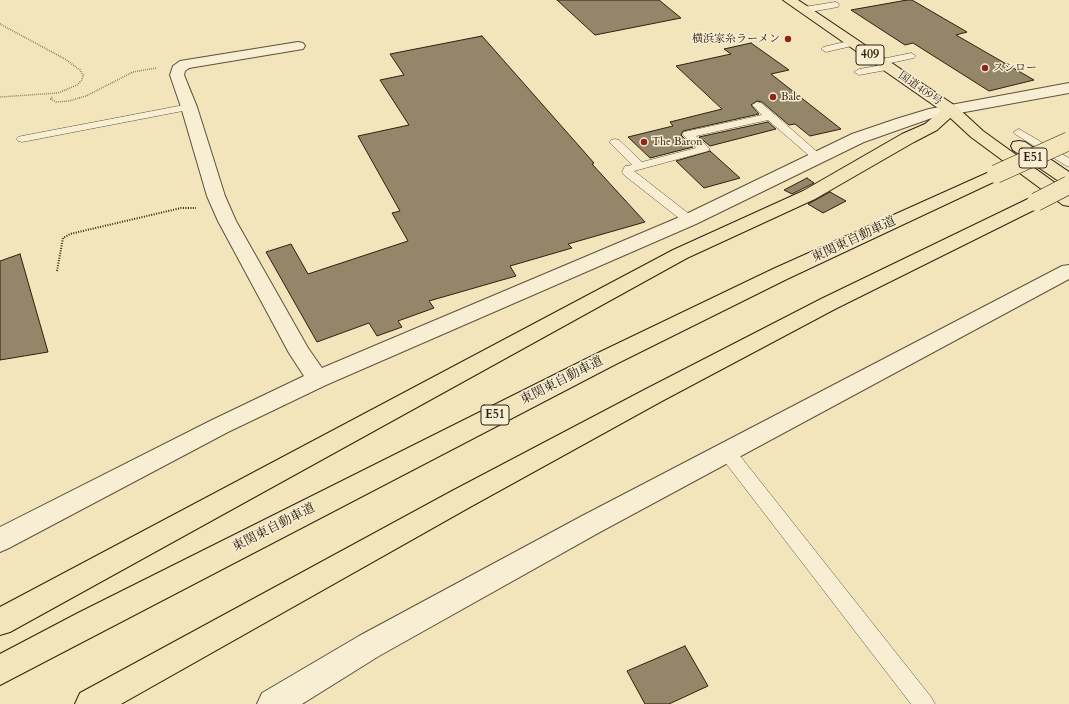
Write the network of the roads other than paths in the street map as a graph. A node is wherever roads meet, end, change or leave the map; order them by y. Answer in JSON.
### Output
{"nodes":[{"id":1,"x":789,"y":0,"type":"edge"},
{"id":2,"x":835,"y":5,"type":"dead end"},
{"id":3,"x":804,"y":10,"type":"junction"},
{"id":4,"x":853,"y":43,"type":"junction"},
{"id":5,"x":298,"y":46,"type":"dead end"},
{"id":6,"x":826,"y":49,"type":"dead end"},
{"id":7,"x":911,"y":56,"type":"dead end"},
{"id":8,"x":884,"y":64,"type":"junction"},
{"id":9,"x":859,"y":72,"type":"dead end"},
{"id":10,"x":1069,"y":88,"type":"edge"},
{"id":11,"x":757,"y":104,"type":"dead end"},
{"id":12,"x":189,"y":107,"type":"junction"},
{"id":13,"x":951,"y":110,"type":"junction"},
{"id":14,"x":770,"y":116,"type":"junction"},
{"id":15,"x":1020,"y":132,"type":"dead end"},
{"id":16,"x":22,"y":139,"type":"dead end"},
{"id":17,"x":1069,"y":141,"type":"edge"},
{"id":18,"x":615,"y":142,"type":"dead end"},
{"id":19,"x":818,"y":157,"type":"junction"},
{"id":20,"x":1069,"y":163,"type":"edge"},
{"id":21,"x":640,"y":165,"type":"junction"},
{"id":22,"x":1069,"y":180,"type":"edge"},
{"id":23,"x":1069,"y":185,"type":"edge"},
{"id":24,"x":1069,"y":201,"type":"edge"},
{"id":25,"x":689,"y":220,"type":"junction"},
{"id":26,"x":1069,"y":271,"type":"edge"},
{"id":27,"x":318,"y":379,"type":"junction"},
{"id":28,"x":727,"y":452,"type":"junction"},
{"id":29,"x":0,"y":540,"type":"edge"},
{"id":30,"x":0,"y":622,"type":"edge"},
{"id":31,"x":0,"y":670,"type":"edge"},
{"id":32,"x":91,"y":704,"type":"edge"},
{"id":33,"x":273,"y":704,"type":"edge"},
{"id":34,"x":924,"y":704,"type":"edge"}],
"edges":[{"from":1,"to":3,"type":"highway","name":"国道409号","number":"409"},
{"from":2,"to":3,"type":"lane"},
{"from":3,"to":4,"type":"highway","name":"国道409号","number":"409"},
{"from":4,"to":6,"type":"lane"},
{"from":4,"to":8,"type":"highway","name":"国道409号","number":"409"},
{"from":5,"to":12,"type":"street"},
{"from":7,"to":8,"type":"lane"},
{"from":8,"to":9,"type":"lane"},
{"from":8,"to":13,"type":"highway","name":"国道409号","number":"409"},
{"from":10,"to":13,"type":"street"},
{"from":11,"to":14,"type":"lane"},
{"from":12,"to":16,"type":"lane"},
{"from":12,"to":27,"type":"street"},
{"from":13,"to":19,"type":"street"},
{"from":13,"to":22,"type":"highway","name":"国道409号","number":"409"},
{"from":13,"to":24,"type":"highway","name":"国道409号","number":"409"},
{"from":13,"to":30,"type":"highway"},
{"from":14,"to":19,"type":"lane"},
{"from":14,"to":21,"type":"lane"},
{"from":15,"to":20,"type":"lane"},
{"from":17,"to":31,"type":"highway","name":"東関東自動車道","number":"E51","bridge":true},
{"from":18,"to":21,"type":"lane"},
{"from":19,"to":25,"type":"street"},
{"from":21,"to":25,"type":"lane"},
{"from":23,"to":32,"type":"highway","bridge":true},
{"from":25,"to":27,"type":"street"},
{"from":26,"to":28,"type":"street"},
{"from":27,"to":29,"type":"street"},
{"from":28,"to":33,"type":"street"},
{"from":28,"to":34,"type":"lane"}]}
